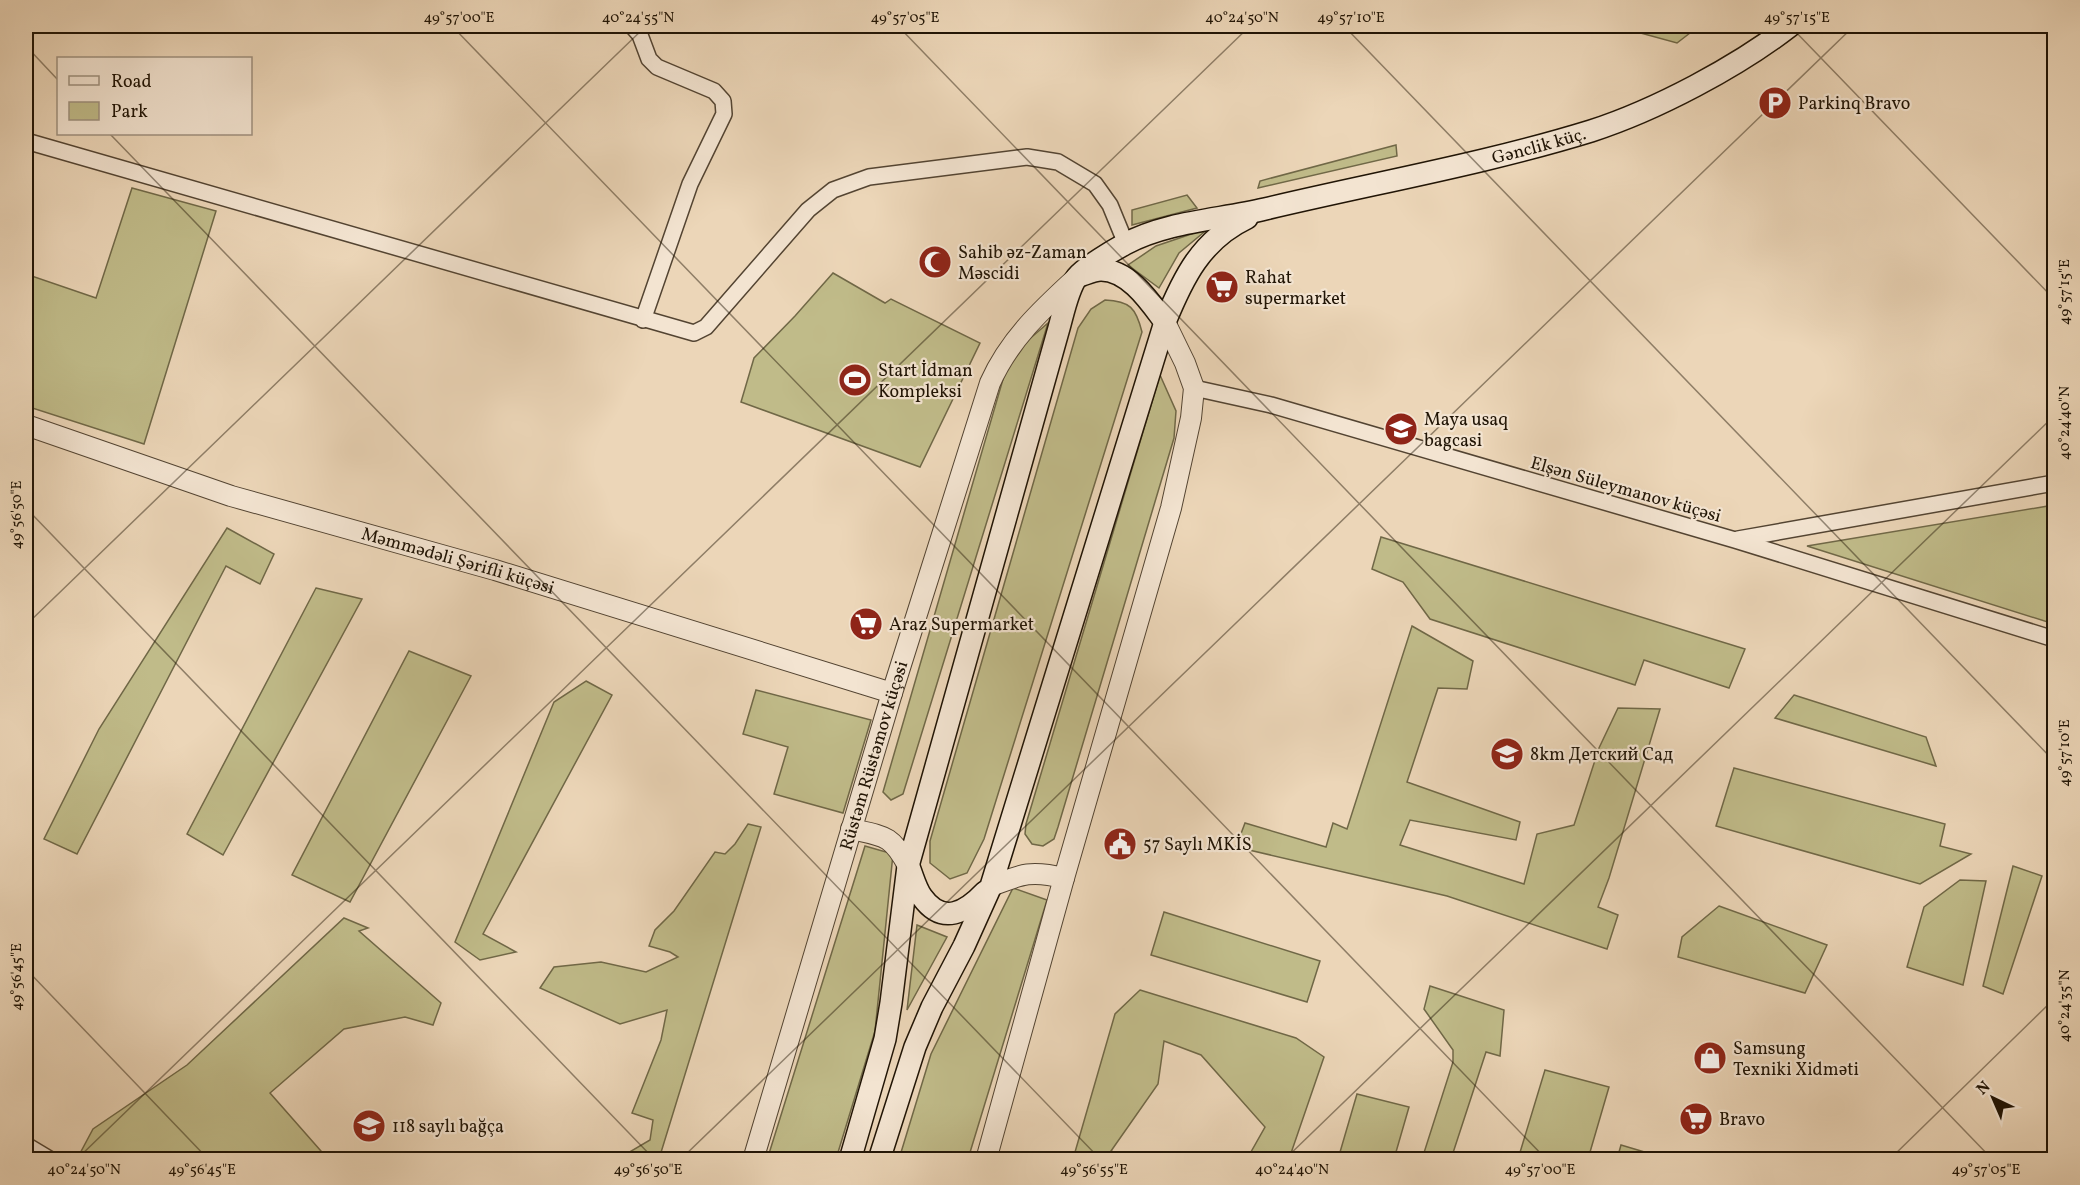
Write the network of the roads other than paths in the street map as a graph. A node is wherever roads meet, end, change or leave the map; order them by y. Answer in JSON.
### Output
{"nodes":[{"id":1,"x":632,"y":26,"type":"edge"},
{"id":2,"x":1790,"y":26,"type":"edge"},
{"id":3,"x":26,"y":141,"type":"edge"},
{"id":4,"x":1266,"y":208,"type":"junction"},
{"id":5,"x":1126,"y":244,"type":"junction"},
{"id":6,"x":1077,"y":277,"type":"junction"},
{"id":7,"x":643,"y":320,"type":"junction"},
{"id":8,"x":1164,"y":322,"type":"junction"},
{"id":9,"x":1194,"y":388,"type":"junction"},
{"id":10,"x":26,"y":425,"type":"edge"},
{"id":11,"x":2055,"y":483,"type":"edge"},
{"id":12,"x":1735,"y":540,"type":"junction"},
{"id":13,"x":2055,"y":639,"type":"edge"},
{"id":14,"x":892,"y":693,"type":"junction"},
{"id":15,"x":851,"y":829,"type":"junction"},
{"id":16,"x":908,"y":866,"type":"junction"},
{"id":17,"x":1064,"y":878,"type":"junction"},
{"id":18,"x":991,"y":886,"type":"junction"},
{"id":19,"x":26,"y":1144,"type":"edge"},
{"id":20,"x":51,"y":1160,"type":"edge"},
{"id":21,"x":753,"y":1160,"type":"edge"},
{"id":22,"x":850,"y":1160,"type":"edge"},
{"id":23,"x":879,"y":1160,"type":"edge"},
{"id":24,"x":986,"y":1160,"type":"edge"}],
"edges":[{"from":1,"to":7,"type":"street"},
{"from":2,"to":4,"type":"main road","name":"Gənclik küç."},
{"from":3,"to":7,"type":"street"},
{"from":4,"to":5,"type":"main road","name":"Rüstəm Rüstəmov küçəsi"},
{"from":4,"to":8,"type":"main road"},
{"from":5,"to":6,"type":"main road","name":"Rüstəm Rüstəmov küçəsi"},
{"from":5,"to":7,"type":"street"},
{"from":6,"to":8,"type":"main road"},
{"from":6,"to":14,"type":"street","name":"Rüstəm Rüstəmov küçəsi"},
{"from":6,"to":16,"type":"main road"},
{"from":8,"to":9,"type":"street"},
{"from":8,"to":18,"type":"main road"},
{"from":9,"to":12,"type":"street","name":"Elşən Süleymanov küçəsi"},
{"from":9,"to":17,"type":"street"},
{"from":10,"to":14,"type":"street","name":"Məmmədəli Şərifli küçəsi"},
{"from":11,"to":12,"type":"street","name":"Elşən Süleymanov küçəsi"},
{"from":12,"to":13,"type":"street","name":"Elşən Süleymanov küçəsi"},
{"from":14,"to":15,"type":"street","name":"Rüstəm Rüstəmov küçəsi"},
{"from":15,"to":16,"type":"street"},
{"from":15,"to":21,"type":"street","name":"Rüstəm Rüstəmov küçəsi"},
{"from":16,"to":18,"type":"main road"},
{"from":16,"to":22,"type":"main road"},
{"from":17,"to":18,"type":"street"},
{"from":17,"to":24,"type":"street"},
{"from":18,"to":23,"type":"main road"},
{"from":19,"to":20,"type":"street"}]}
